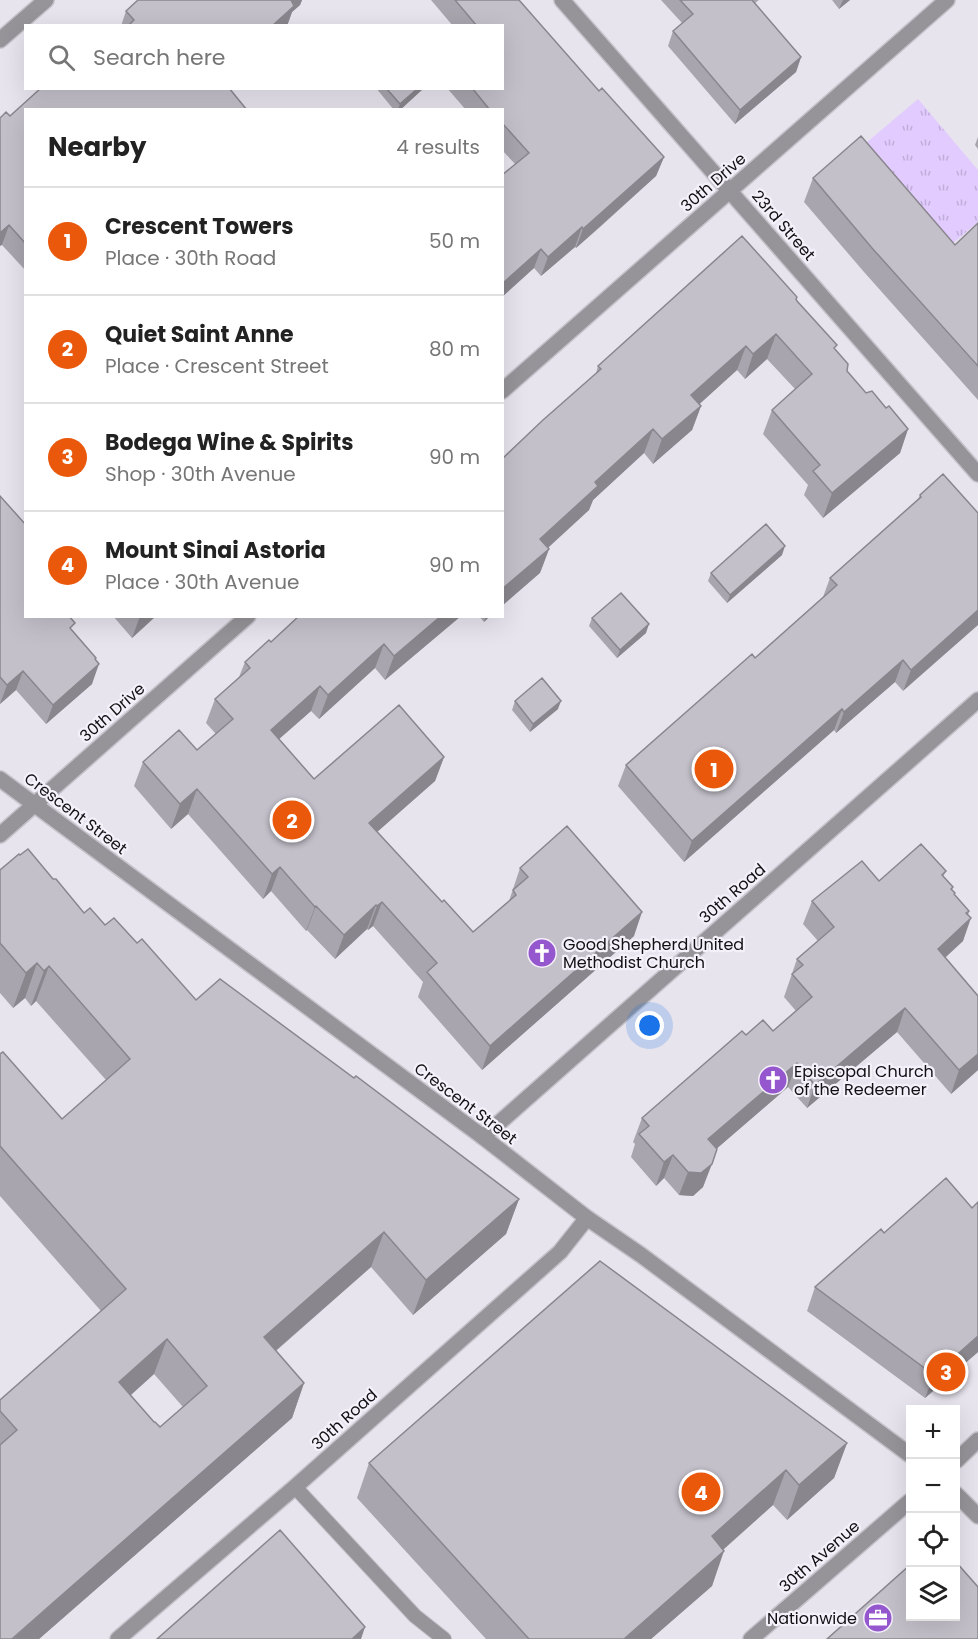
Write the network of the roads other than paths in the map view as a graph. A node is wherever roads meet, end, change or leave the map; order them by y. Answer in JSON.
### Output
{"nodes":[{"id":1,"x":46,"y":0,"type":"edge"},
{"id":2,"x":562,"y":0,"type":"edge"},
{"id":3,"x":946,"y":0,"type":"edge"},
{"id":4,"x":0,"y":40,"type":"edge"},
{"id":5,"x":730,"y":191,"type":"junction"},
{"id":6,"x":504,"y":390,"type":"edge"},
{"id":7,"x":978,"y":474,"type":"edge"},
{"id":8,"x":246,"y":618,"type":"edge"},
{"id":9,"x":978,"y":700,"type":"edge"},
{"id":10,"x":0,"y":779,"type":"edge"},
{"id":11,"x":34,"y":805,"type":"junction"},
{"id":12,"x":0,"y":835,"type":"edge"},
{"id":13,"x":483,"y":1137,"type":"junction"},
{"id":14,"x":587,"y":1218,"type":"junction"},
{"id":15,"x":978,"y":1440,"type":"edge"},
{"id":16,"x":906,"y":1452,"type":"edge"},
{"id":17,"x":958,"y":1459,"type":"edge"},
{"id":18,"x":295,"y":1487,"type":"junction"},
{"id":19,"x":960,"y":1498,"type":"edge"},
{"id":20,"x":906,"y":1504,"type":"edge"},
{"id":21,"x":978,"y":1516,"type":"edge"},
{"id":22,"x":118,"y":1639,"type":"edge"},
{"id":23,"x":444,"y":1639,"type":"edge"},
{"id":24,"x":751,"y":1639,"type":"edge"}],
"edges":[{"from":1,"to":4,"type":"street"},
{"from":2,"to":5,"type":"street","name":"23rd Street"},
{"from":3,"to":5,"type":"street","name":"30th Drive"},
{"from":5,"to":6,"type":"street","name":"30th Drive"},
{"from":5,"to":7,"type":"street","name":"23rd Street"},
{"from":8,"to":11,"type":"street","name":"30th Drive"},
{"from":9,"to":13,"type":"street","name":"30th Road"},
{"from":10,"to":11,"type":"street","name":"Crescent Street"},
{"from":11,"to":12,"type":"street","name":"30th Drive"},
{"from":11,"to":13,"type":"street","name":"Crescent Street"},
{"from":13,"to":14,"type":"street","name":"Crescent Street"},
{"from":14,"to":16,"type":"street","name":"Crescent Street"},
{"from":14,"to":18,"type":"street","name":"30th Road"},
{"from":15,"to":17,"type":"street"},
{"from":18,"to":22,"type":"street","name":"30th Road"},
{"from":18,"to":23,"type":"lane"},
{"from":19,"to":21,"type":"street"},
{"from":20,"to":24,"type":"street","name":"30th Avenue"}]}
